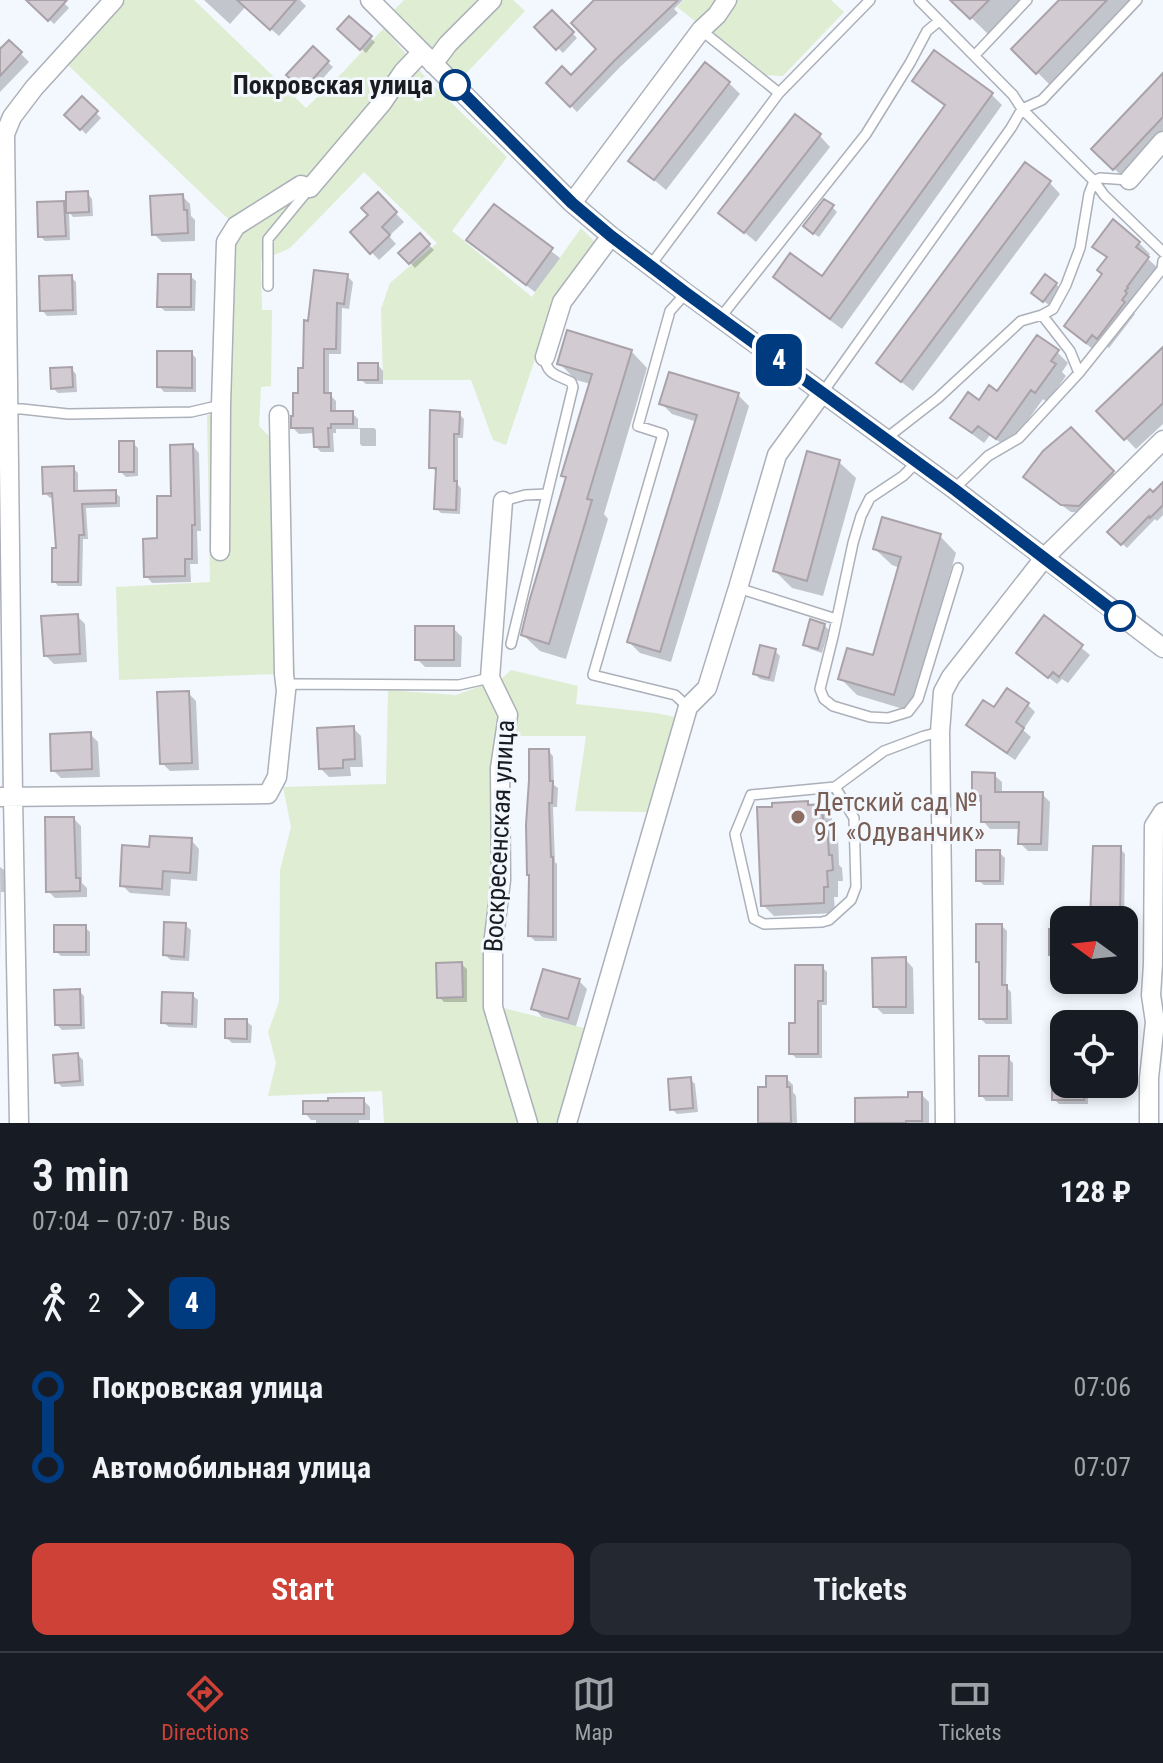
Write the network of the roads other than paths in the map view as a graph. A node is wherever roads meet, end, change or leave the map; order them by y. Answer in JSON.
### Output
{"nodes":[{"id":1,"x":114,"y":0,"type":"edge"},
{"id":2,"x":370,"y":0,"type":"edge"},
{"id":3,"x":492,"y":0,"type":"edge"},
{"id":4,"x":727,"y":0,"type":"edge"},
{"id":5,"x":870,"y":0,"type":"edge"},
{"id":6,"x":919,"y":0,"type":"edge"},
{"id":7,"x":1027,"y":0,"type":"edge"},
{"id":8,"x":1137,"y":0,"type":"edge"},
{"id":9,"x":939,"y":21,"type":"junction"},
{"id":10,"x":701,"y":30,"type":"junction"},
{"id":11,"x":975,"y":55,"type":"junction"},
{"id":12,"x":427,"y":58,"type":"junction"},
{"id":13,"x":779,"y":93,"type":"junction"},
{"id":14,"x":1022,"y":109,"type":"junction"},
{"id":15,"x":1163,"y":141,"type":"edge"},
{"id":16,"x":2,"y":144,"type":"edge"},
{"id":17,"x":1129,"y":180,"type":"joint"},
{"id":18,"x":1094,"y":181,"type":"junction"},
{"id":19,"x":310,"y":188,"type":"junction"},
{"id":20,"x":572,"y":203,"type":"junction"},
{"id":21,"x":611,"y":236,"type":"junction"},
{"id":22,"x":1163,"y":252,"type":"edge"},
{"id":23,"x":1163,"y":261,"type":"edge"},
{"id":24,"x":650,"y":266,"type":"junction"},
{"id":25,"x":268,"y":286,"type":"dead end"},
{"id":26,"x":686,"y":293,"type":"junction"},
{"id":27,"x":1042,"y":315,"type":"junction"},
{"id":28,"x":720,"y":318,"type":"junction"},
{"id":29,"x":545,"y":357,"type":"joint"},
{"id":30,"x":1079,"y":373,"type":"junction"},
{"id":31,"x":823,"y":392,"type":"junction"},
{"id":32,"x":221,"y":405,"type":"junction"},
{"id":33,"x":5,"y":409,"type":"edge"},
{"id":34,"x":279,"y":415,"type":"dead end"},
{"id":35,"x":887,"y":440,"type":"junction"},
{"id":36,"x":1163,"y":440,"type":"edge"},
{"id":37,"x":917,"y":462,"type":"junction"},
{"id":38,"x":954,"y":489,"type":"junction"},
{"id":39,"x":547,"y":494,"type":"junction"},
{"id":40,"x":503,"y":501,"type":"joint"},
{"id":41,"x":220,"y":551,"type":"dead end"},
{"id":42,"x":1045,"y":557,"type":"junction"},
{"id":43,"x":958,"y":568,"type":"dead end"},
{"id":44,"x":738,"y":588,"type":"junction"},
{"id":45,"x":836,"y":619,"type":"junction"},
{"id":46,"x":511,"y":644,"type":"dead end"},
{"id":47,"x":1163,"y":648,"type":"edge"},
{"id":48,"x":490,"y":678,"type":"junction"},
{"id":49,"x":286,"y":691,"type":"junction"},
{"id":50,"x":688,"y":707,"type":"junction"},
{"id":51,"x":940,"y":732,"type":"junction"},
{"id":52,"x":835,"y":787,"type":"junction"},
{"id":53,"x":7,"y":797,"type":"edge"},
{"id":54,"x":1163,"y":812,"type":"edge"},
{"id":55,"x":19,"y":1123,"type":"edge"},
{"id":56,"x":528,"y":1123,"type":"edge"},
{"id":57,"x":567,"y":1123,"type":"edge"},
{"id":58,"x":945,"y":1123,"type":"edge"},
{"id":59,"x":1149,"y":1123,"type":"edge"}],
"edges":[{"from":1,"to":16,"type":"street"},
{"from":2,"to":12,"type":"street"},
{"from":3,"to":12,"type":"street"},
{"from":4,"to":10,"type":"street"},
{"from":5,"to":13,"type":"lane"},
{"from":6,"to":9,"type":"lane"},
{"from":7,"to":11,"type":"lane"},
{"from":8,"to":14,"type":"lane"},
{"from":9,"to":11,"type":"lane"},
{"from":9,"to":28,"type":"lane"},
{"from":10,"to":13,"type":"lane"},
{"from":10,"to":20,"type":"street"},
{"from":11,"to":14,"type":"lane"},
{"from":12,"to":19,"type":"street"},
{"from":12,"to":20,"type":"street"},
{"from":13,"to":24,"type":"lane"},
{"from":14,"to":18,"type":"lane"},
{"from":14,"to":31,"type":"lane"},
{"from":15,"to":17,"type":"street"},
{"from":16,"to":33,"type":"street"},
{"from":17,"to":18,"type":"lane"},
{"from":18,"to":22,"type":"lane"},
{"from":18,"to":27,"type":"lane"},
{"from":19,"to":25,"type":"lane"},
{"from":19,"to":32,"type":"street"},
{"from":20,"to":21,"type":"street"},
{"from":21,"to":24,"type":"street"},
{"from":21,"to":29,"type":"street"},
{"from":23,"to":30,"type":"lane"},
{"from":24,"to":26,"type":"street"},
{"from":26,"to":28,"type":"street"},
{"from":26,"to":50,"type":"lane"},
{"from":27,"to":30,"type":"lane"},
{"from":27,"to":35,"type":"lane"},
{"from":28,"to":31,"type":"street"},
{"from":29,"to":39,"type":"lane"},
{"from":30,"to":38,"type":"lane"},
{"from":31,"to":35,"type":"street"},
{"from":31,"to":44,"type":"street"},
{"from":32,"to":33,"type":"lane"},
{"from":32,"to":41,"type":"street"},
{"from":33,"to":53,"type":"street"},
{"from":34,"to":49,"type":"street"},
{"from":35,"to":37,"type":"street"},
{"from":36,"to":42,"type":"street"},
{"from":37,"to":38,"type":"street"},
{"from":37,"to":45,"type":"lane"},
{"from":38,"to":42,"type":"street"},
{"from":39,"to":40,"type":"lane"},
{"from":39,"to":46,"type":"lane"},
{"from":40,"to":48,"type":"street"},
{"from":42,"to":47,"type":"street"},
{"from":42,"to":51,"type":"street"},
{"from":43,"to":45,"type":"lane"},
{"from":44,"to":45,"type":"lane"},
{"from":44,"to":50,"type":"street"},
{"from":48,"to":49,"type":"lane"},
{"from":48,"to":56,"type":"street","name":"Воскресенская улица"},
{"from":49,"to":53,"type":"street"},
{"from":50,"to":57,"type":"street"},
{"from":51,"to":52,"type":"lane"},
{"from":51,"to":58,"type":"street"},
{"from":52,"to":52,"type":"lane"},
{"from":53,"to":55,"type":"street"},
{"from":54,"to":59,"type":"street"}]}
